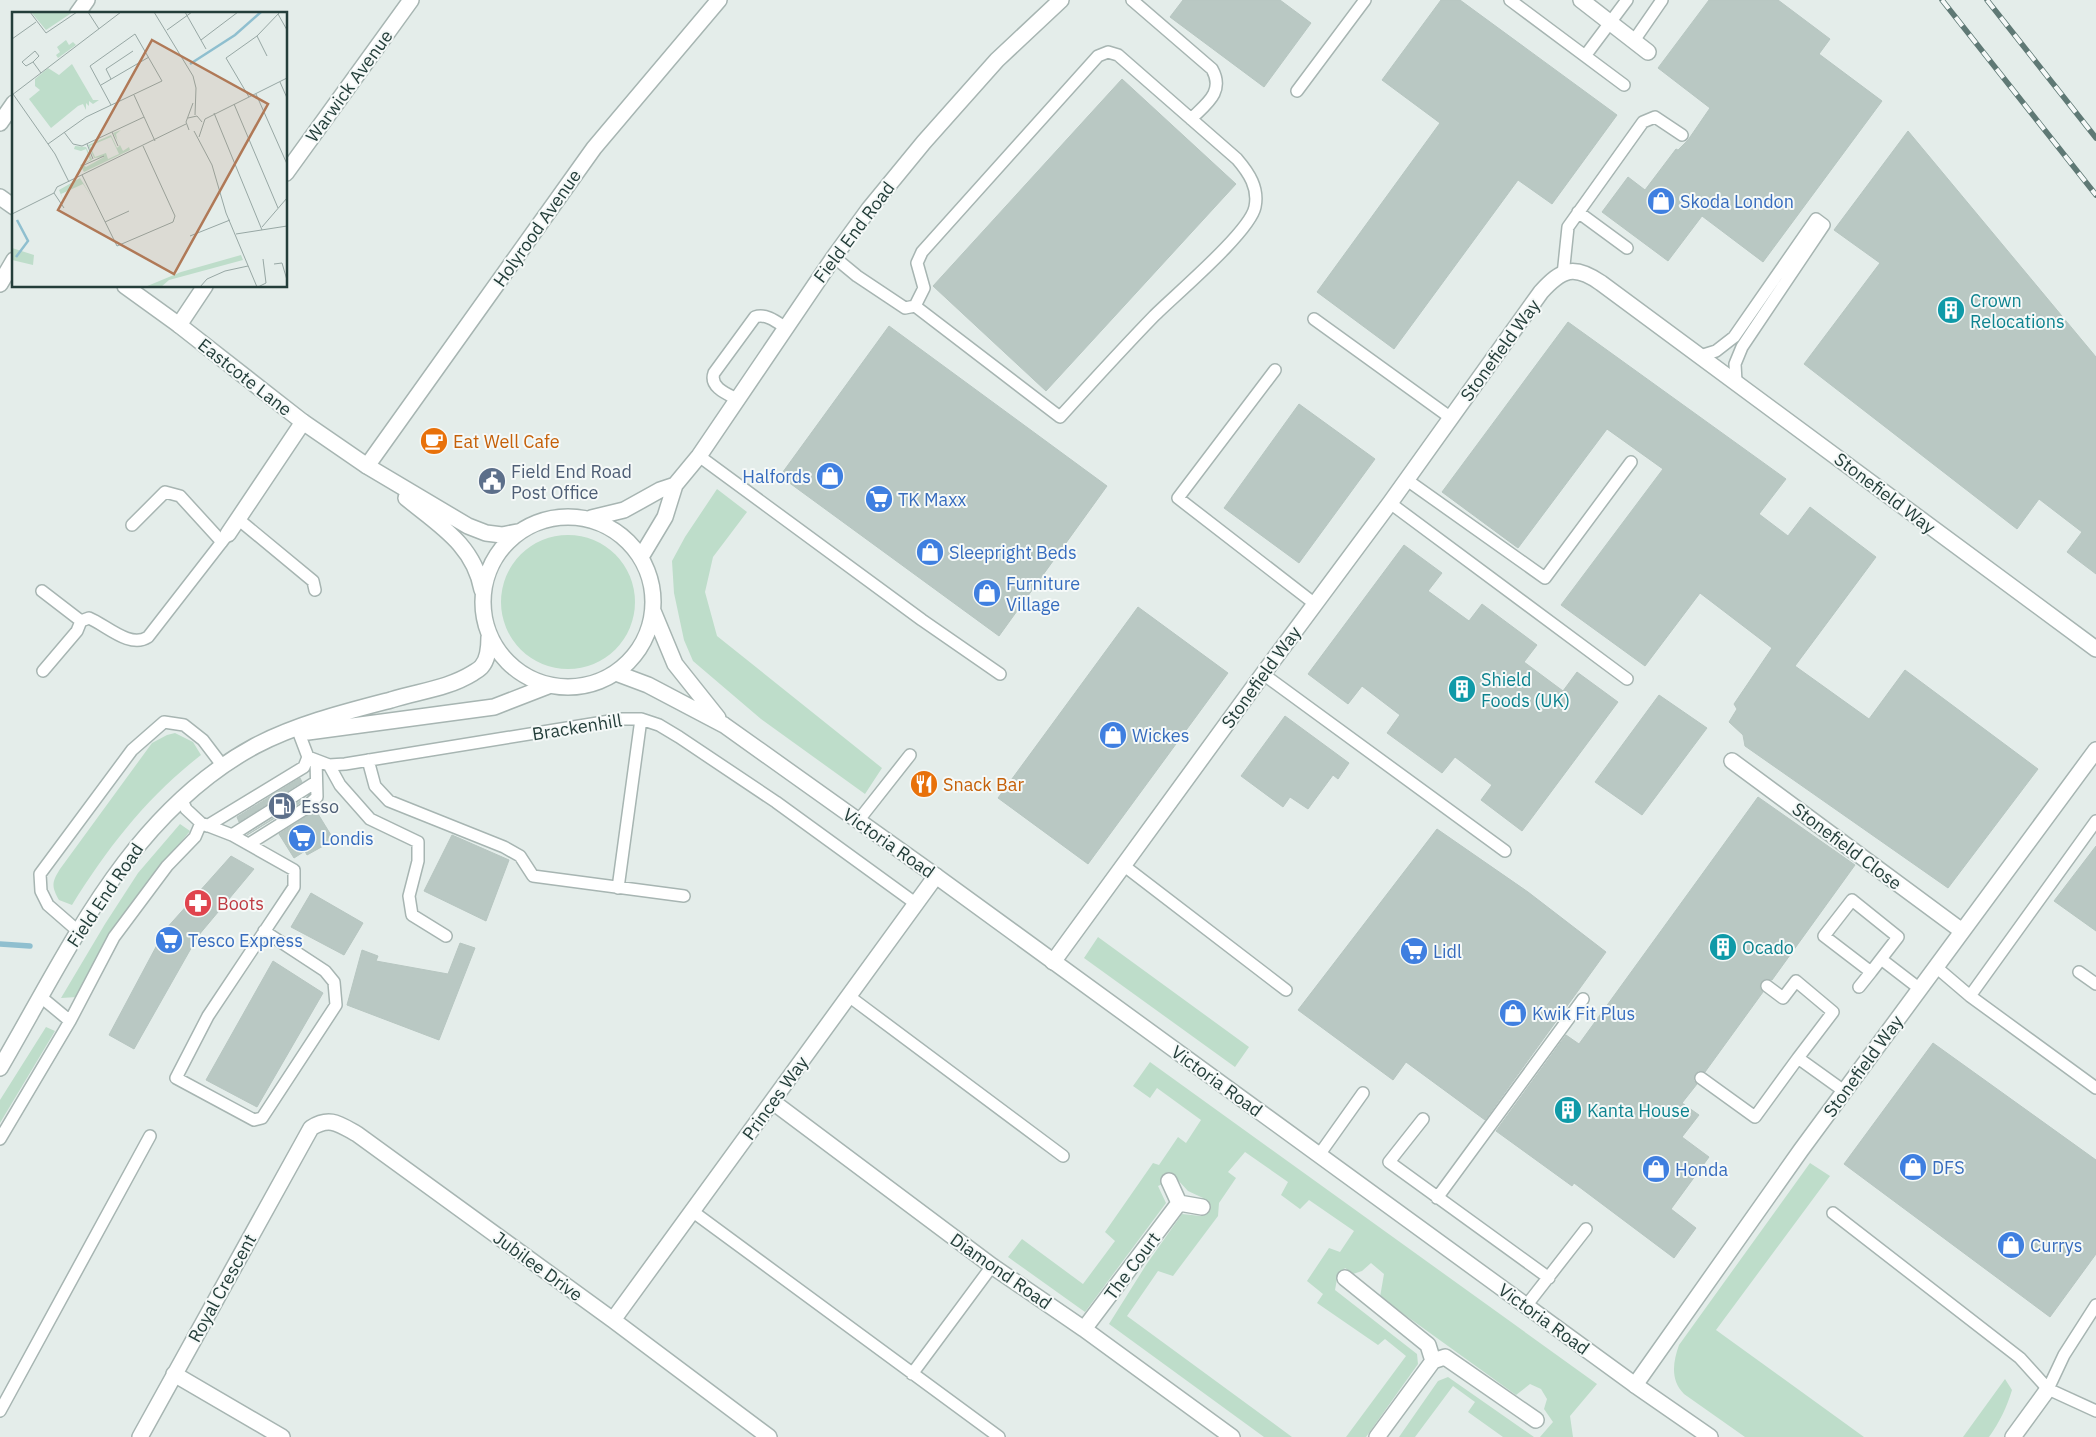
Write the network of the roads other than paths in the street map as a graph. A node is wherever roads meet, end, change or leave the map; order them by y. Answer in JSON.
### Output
{"nodes":[{"id":1,"x":87,"y":0,"type":"edge"},
{"id":2,"x":411,"y":0,"type":"edge"},
{"id":3,"x":719,"y":0,"type":"edge"},
{"id":4,"x":1061,"y":0,"type":"edge"},
{"id":5,"x":1132,"y":0,"type":"edge"},
{"id":6,"x":1365,"y":0,"type":"edge"},
{"id":7,"x":1510,"y":0,"type":"edge"},
{"id":8,"x":1581,"y":0,"type":"edge"},
{"id":9,"x":1627,"y":0,"type":"edge"},
{"id":10,"x":1662,"y":0,"type":"edge"},
{"id":11,"x":78,"y":12,"type":"edge"},
{"id":12,"x":1610,"y":23,"type":"junction"},
{"id":13,"x":1633,"y":42,"type":"junction"},
{"id":14,"x":1648,"y":52,"type":"dead end"},
{"id":15,"x":1585,"y":56,"type":"junction"},
{"id":16,"x":1624,"y":85,"type":"dead end"},
{"id":17,"x":1297,"y":91,"type":"dead end"},
{"id":18,"x":12,"y":106,"type":"edge"},
{"id":19,"x":1191,"y":119,"type":"junction"},
{"id":20,"x":0,"y":122,"type":"edge"},
{"id":21,"x":1682,"y":135,"type":"dead end"},
{"id":22,"x":288,"y":170,"type":"edge"},
{"id":23,"x":0,"y":197,"type":"edge"},
{"id":24,"x":12,"y":206,"type":"edge"},
{"id":25,"x":1578,"y":212,"type":"junction"},
{"id":26,"x":1627,"y":248,"type":"dead end"},
{"id":27,"x":834,"y":257,"type":"junction"},
{"id":28,"x":12,"y":263,"type":"edge"},
{"id":29,"x":1563,"y":274,"type":"junction"},
{"id":30,"x":0,"y":284,"type":"edge"},
{"id":31,"x":128,"y":288,"type":"edge"},
{"id":32,"x":204,"y":288,"type":"edge"},
{"id":33,"x":915,"y":306,"type":"junction"},
{"id":34,"x":1314,"y":318,"type":"dead end"},
{"id":35,"x":179,"y":325,"type":"junction"},
{"id":36,"x":786,"y":328,"type":"junction"},
{"id":37,"x":1700,"y":356,"type":"junction"},
{"id":38,"x":1275,"y":370,"type":"dead end"},
{"id":39,"x":1736,"y":382,"type":"junction"},
{"id":40,"x":737,"y":400,"type":"junction"},
{"id":41,"x":1451,"y":418,"type":"junction"},
{"id":42,"x":303,"y":422,"type":"junction"},
{"id":43,"x":699,"y":456,"type":"junction"},
{"id":44,"x":1631,"y":462,"type":"dead end"},
{"id":45,"x":367,"y":466,"type":"junction"},
{"id":46,"x":1407,"y":480,"type":"junction"},
{"id":47,"x":675,"y":485,"type":"junction"},
{"id":48,"x":1390,"y":502,"type":"junction"},
{"id":49,"x":591,"y":518,"type":"junction"},
{"id":50,"x":238,"y":519,"type":"junction"},
{"id":51,"x":132,"y":525,"type":"dead end"},
{"id":52,"x":517,"y":532,"type":"junction"},
{"id":53,"x":225,"y":538,"type":"junction"},
{"id":54,"x":641,"y":557,"type":"junction"},
{"id":55,"x":315,"y":590,"type":"dead end"},
{"id":56,"x":42,"y":591,"type":"dead end"},
{"id":57,"x":482,"y":594,"type":"junction"},
{"id":58,"x":1315,"y":604,"type":"junction"},
{"id":59,"x":653,"y":611,"type":"junction"},
{"id":60,"x":81,"y":621,"type":"junction"},
{"id":61,"x":490,"y":637,"type":"junction"},
{"id":62,"x":2096,"y":649,"type":"edge"},
{"id":63,"x":42,"y":671,"type":"dead end"},
{"id":64,"x":616,"y":673,"type":"junction"},
{"id":65,"x":1000,"y":674,"type":"dead end"},
{"id":66,"x":1263,"y":674,"type":"junction"},
{"id":67,"x":1627,"y":679,"type":"dead end"},
{"id":68,"x":548,"y":686,"type":"junction"},
{"id":69,"x":641,"y":719,"type":"junction"},
{"id":70,"x":724,"y":725,"type":"junction"},
{"id":71,"x":298,"y":730,"type":"junction"},
{"id":72,"x":2096,"y":750,"type":"edge"},
{"id":73,"x":910,"y":755,"type":"dead end"},
{"id":74,"x":312,"y":759,"type":"junction"},
{"id":75,"x":368,"y":760,"type":"junction"},
{"id":76,"x":1732,"y":760,"type":"dead end"},
{"id":77,"x":222,"y":765,"type":"junction"},
{"id":78,"x":329,"y":765,"type":"junction"},
{"id":79,"x":316,"y":782,"type":"junction"},
{"id":80,"x":181,"y":798,"type":"junction"},
{"id":81,"x":858,"y":821,"type":"junction"},
{"id":82,"x":2096,"y":821,"type":"edge"},
{"id":83,"x":204,"y":824,"type":"junction"},
{"id":84,"x":232,"y":835,"type":"junction"},
{"id":85,"x":248,"y":844,"type":"junction"},
{"id":86,"x":1505,"y":851,"type":"dead end"},
{"id":87,"x":1123,"y":865,"type":"junction"},
{"id":88,"x":936,"y":876,"type":"junction"},
{"id":89,"x":618,"y":888,"type":"junction"},
{"id":90,"x":684,"y":896,"type":"dead end"},
{"id":91,"x":915,"y":903,"type":"junction"},
{"id":92,"x":264,"y":931,"type":"junction"},
{"id":93,"x":1962,"y":931,"type":"junction"},
{"id":94,"x":79,"y":932,"type":"junction"},
{"id":95,"x":446,"y":936,"type":"dead end"},
{"id":96,"x":1881,"y":958,"type":"junction"},
{"id":97,"x":1054,"y":962,"type":"junction"},
{"id":98,"x":1936,"y":967,"type":"junction"},
{"id":99,"x":1871,"y":972,"type":"junction"},
{"id":100,"x":2079,"y":972,"type":"dead end"},
{"id":101,"x":2096,"y":984,"type":"edge"},
{"id":102,"x":1768,"y":986,"type":"dead end"},
{"id":103,"x":1860,"y":987,"type":"dead end"},
{"id":104,"x":1920,"y":989,"type":"junction"},
{"id":105,"x":1286,"y":990,"type":"dead end"},
{"id":106,"x":1970,"y":996,"type":"junction"},
{"id":107,"x":41,"y":997,"type":"junction"},
{"id":108,"x":850,"y":997,"type":"junction"},
{"id":109,"x":1582,"y":999,"type":"dead end"},
{"id":110,"x":70,"y":1021,"type":"junction"},
{"id":111,"x":1798,"y":1058,"type":"junction"},
{"id":112,"x":0,"y":1068,"type":"edge"},
{"id":113,"x":1701,"y":1078,"type":"dead end"},
{"id":114,"x":2096,"y":1088,"type":"edge"},
{"id":115,"x":1844,"y":1091,"type":"junction"},
{"id":116,"x":1363,"y":1093,"type":"dead end"},
{"id":117,"x":772,"y":1102,"type":"junction"},
{"id":118,"x":1423,"y":1120,"type":"dead end"},
{"id":119,"x":150,"y":1136,"type":"dead end"},
{"id":120,"x":305,"y":1138,"type":"joint"},
{"id":121,"x":0,"y":1139,"type":"edge"},
{"id":122,"x":1319,"y":1155,"type":"junction"},
{"id":123,"x":1063,"y":1156,"type":"dead end"},
{"id":124,"x":1169,"y":1181,"type":"dead end"},
{"id":125,"x":1437,"y":1198,"type":"junction"},
{"id":126,"x":1179,"y":1203,"type":"junction"},
{"id":127,"x":1202,"y":1207,"type":"dead end"},
{"id":128,"x":692,"y":1211,"type":"junction"},
{"id":129,"x":1833,"y":1213,"type":"dead end"},
{"id":130,"x":1586,"y":1228,"type":"dead end"},
{"id":131,"x":992,"y":1266,"type":"junction"},
{"id":132,"x":1345,"y":1278,"type":"dead end"},
{"id":133,"x":1549,"y":1278,"type":"junction"},
{"id":134,"x":2096,"y":1305,"type":"edge"},
{"id":135,"x":1526,"y":1306,"type":"junction"},
{"id":136,"x":613,"y":1320,"type":"junction"},
{"id":137,"x":1084,"y":1330,"type":"junction"},
{"id":138,"x":1433,"y":1361,"type":"junction"},
{"id":139,"x":174,"y":1374,"type":"junction"},
{"id":140,"x":912,"y":1374,"type":"junction"},
{"id":141,"x":1635,"y":1385,"type":"junction"},
{"id":142,"x":2048,"y":1388,"type":"junction"},
{"id":143,"x":0,"y":1411,"type":"edge"},
{"id":144,"x":2096,"y":1411,"type":"edge"},
{"id":145,"x":1536,"y":1420,"type":"dead end"},
{"id":146,"x":140,"y":1437,"type":"edge"},
{"id":147,"x":282,"y":1437,"type":"edge"},
{"id":148,"x":769,"y":1437,"type":"edge"},
{"id":149,"x":999,"y":1437,"type":"edge"},
{"id":150,"x":1232,"y":1437,"type":"edge"},
{"id":151,"x":1377,"y":1437,"type":"edge"},
{"id":152,"x":1710,"y":1437,"type":"edge"},
{"id":153,"x":2012,"y":1437,"type":"edge"}],
"edges":[{"from":1,"to":11,"type":"street"},
{"from":2,"to":22,"type":"street","name":"Warwick Avenue"},
{"from":3,"to":45,"type":"street","name":"Holyrood Avenue"},
{"from":4,"to":27,"type":"street","name":"Field End Road"},
{"from":5,"to":19,"type":"lane"},
{"from":6,"to":17,"type":"lane"},
{"from":7,"to":15,"type":"lane"},
{"from":8,"to":12,"type":"street"},
{"from":9,"to":12,"type":"lane"},
{"from":10,"to":13,"type":"lane"},
{"from":12,"to":13,"type":"street"},
{"from":12,"to":15,"type":"lane"},
{"from":13,"to":14,"type":"street"},
{"from":15,"to":16,"type":"lane"},
{"from":18,"to":20,"type":"street"},
{"from":19,"to":33,"type":"lane"},
{"from":19,"to":33,"type":"lane"},
{"from":21,"to":25,"type":"lane"},
{"from":23,"to":24,"type":"street"},
{"from":25,"to":26,"type":"lane"},
{"from":25,"to":29,"type":"lane"},
{"from":27,"to":33,"type":"lane"},
{"from":27,"to":36,"type":"street","name":"Field End Road"},
{"from":28,"to":30,"type":"street"},
{"from":29,"to":37,"type":"street","name":"Stonefield Way"},
{"from":29,"to":41,"type":"street","name":"Stonefield Way"},
{"from":31,"to":35,"type":"street","name":"Eastcote Lane"},
{"from":32,"to":35,"type":"street"},
{"from":34,"to":41,"type":"lane"},
{"from":35,"to":42,"type":"street","name":"Eastcote Lane"},
{"from":36,"to":40,"type":"street","name":"Field End Road"},
{"from":36,"to":40,"type":"lane"},
{"from":37,"to":39,"type":"street","name":"Stonefield Way"},
{"from":37,"to":39,"type":"lane"},
{"from":38,"to":58,"type":"lane"},
{"from":39,"to":62,"type":"street","name":"Stonefield Way"},
{"from":40,"to":43,"type":"street","name":"Field End Road"},
{"from":41,"to":46,"type":"street","name":"Stonefield Way"},
{"from":42,"to":45,"type":"street","name":"Eastcote Lane"},
{"from":42,"to":50,"type":"street"},
{"from":43,"to":47,"type":"street","name":"Field End Road"},
{"from":43,"to":65,"type":"lane"},
{"from":44,"to":46,"type":"lane"},
{"from":45,"to":52,"type":"street","name":"Eastcote Lane"},
{"from":45,"to":57,"type":"street","name":"Eastcote Lane"},
{"from":46,"to":48,"type":"street","name":"Stonefield Way"},
{"from":47,"to":49,"type":"street","name":"Field End Road"},
{"from":47,"to":54,"type":"street","name":"Field End Road"},
{"from":48,"to":58,"type":"street","name":"Stonefield Way"},
{"from":48,"to":67,"type":"lane"},
{"from":49,"to":52,"type":"street"},
{"from":49,"to":54,"type":"street"},
{"from":50,"to":53,"type":"street"},
{"from":50,"to":55,"type":"lane"},
{"from":51,"to":53,"type":"lane"},
{"from":52,"to":57,"type":"street"},
{"from":53,"to":60,"type":"lane"},
{"from":54,"to":59,"type":"street"},
{"from":56,"to":60,"type":"lane"},
{"from":57,"to":61,"type":"street"},
{"from":58,"to":66,"type":"street","name":"Stonefield Way"},
{"from":59,"to":64,"type":"street"},
{"from":59,"to":70,"type":"street","name":"Victoria Road"},
{"from":60,"to":63,"type":"lane"},
{"from":61,"to":68,"type":"street"},
{"from":61,"to":71,"type":"street","name":"Field End Road"},
{"from":64,"to":68,"type":"street"},
{"from":64,"to":70,"type":"street","name":"Victoria Road"},
{"from":66,"to":86,"type":"lane"},
{"from":66,"to":87,"type":"street","name":"Stonefield Way"},
{"from":68,"to":71,"type":"street","name":"Field End Road"},
{"from":69,"to":75,"type":"lane","name":"Brackenhill"},
{"from":69,"to":89,"type":"lane"},
{"from":69,"to":91,"type":"lane","name":"Brackenhill"},
{"from":70,"to":81,"type":"street","name":"Victoria Road"},
{"from":71,"to":74,"type":"lane"},
{"from":71,"to":77,"type":"street","name":"Field End Road"},
{"from":72,"to":93,"type":"street","name":"Stonefield Way"},
{"from":73,"to":81,"type":"lane"},
{"from":74,"to":78,"type":"lane","name":"Brackenhill"},
{"from":74,"to":79,"type":"lane"},
{"from":74,"to":83,"type":"lane"},
{"from":75,"to":78,"type":"lane","name":"Brackenhill"},
{"from":75,"to":89,"type":"lane"},
{"from":76,"to":93,"type":"street","name":"Stonefield Close"},
{"from":77,"to":80,"type":"street","name":"Field End Road"},
{"from":77,"to":94,"type":"lane"},
{"from":78,"to":95,"type":"lane"},
{"from":79,"to":84,"type":"lane"},
{"from":79,"to":85,"type":"lane"},
{"from":80,"to":83,"type":"lane"},
{"from":80,"to":94,"type":"street","name":"Field End Road"},
{"from":81,"to":88,"type":"street","name":"Victoria Road"},
{"from":82,"to":106,"type":"lane"},
{"from":83,"to":84,"type":"lane"},
{"from":83,"to":110,"type":"lane"},
{"from":84,"to":85,"type":"lane"},
{"from":85,"to":92,"type":"lane"},
{"from":87,"to":97,"type":"street","name":"Stonefield Way"},
{"from":87,"to":105,"type":"lane"},
{"from":88,"to":91,"type":"street","name":"Princes Way"},
{"from":88,"to":97,"type":"street","name":"Victoria Road"},
{"from":89,"to":90,"type":"lane"},
{"from":91,"to":108,"type":"street","name":"Princes Way"},
{"from":92,"to":92,"type":"lane"},
{"from":93,"to":98,"type":"street","name":"Stonefield Way"},
{"from":94,"to":107,"type":"street","name":"Field End Road"},
{"from":96,"to":99,"type":"lane"},
{"from":96,"to":99,"type":"lane"},
{"from":96,"to":104,"type":"lane"},
{"from":97,"to":122,"type":"street","name":"Victoria Road"},
{"from":98,"to":104,"type":"street","name":"Stonefield Way"},
{"from":98,"to":106,"type":"lane"},
{"from":99,"to":103,"type":"lane"},
{"from":100,"to":101,"type":"lane"},
{"from":102,"to":111,"type":"lane"},
{"from":104,"to":115,"type":"street","name":"Stonefield Way"},
{"from":106,"to":114,"type":"lane"},
{"from":107,"to":110,"type":"lane"},
{"from":107,"to":112,"type":"street","name":"Field End Road"},
{"from":108,"to":117,"type":"street","name":"Princes Way"},
{"from":108,"to":123,"type":"lane"},
{"from":109,"to":125,"type":"lane"},
{"from":110,"to":121,"type":"lane"},
{"from":111,"to":113,"type":"lane"},
{"from":111,"to":115,"type":"lane"},
{"from":115,"to":141,"type":"street","name":"Stonefield Way"},
{"from":116,"to":122,"type":"lane"},
{"from":117,"to":128,"type":"street","name":"Princes Way"},
{"from":117,"to":131,"type":"street","name":"Diamond Road"},
{"from":118,"to":125,"type":"lane"},
{"from":119,"to":143,"type":"lane"},
{"from":120,"to":136,"type":"street","name":"Jubilee Drive"},
{"from":120,"to":139,"type":"street","name":"Royal Crescent"},
{"from":122,"to":135,"type":"street","name":"Victoria Road"},
{"from":124,"to":126,"type":"street"},
{"from":125,"to":133,"type":"lane"},
{"from":126,"to":127,"type":"street"},
{"from":126,"to":137,"type":"street","name":"The Court"},
{"from":128,"to":136,"type":"street","name":"Princes Way"},
{"from":128,"to":140,"type":"lane"},
{"from":129,"to":142,"type":"lane"},
{"from":130,"to":133,"type":"lane"},
{"from":131,"to":137,"type":"street","name":"Diamond Road"},
{"from":131,"to":140,"type":"lane"},
{"from":132,"to":138,"type":"street"},
{"from":133,"to":135,"type":"lane"},
{"from":134,"to":142,"type":"lane"},
{"from":135,"to":141,"type":"street","name":"Victoria Road"},
{"from":136,"to":148,"type":"street","name":"Jubilee Drive"},
{"from":137,"to":150,"type":"street","name":"Diamond Road"},
{"from":138,"to":145,"type":"street"},
{"from":138,"to":151,"type":"street"},
{"from":139,"to":146,"type":"street","name":"Royal Crescent"},
{"from":139,"to":147,"type":"street"},
{"from":140,"to":149,"type":"lane"},
{"from":141,"to":152,"type":"street","name":"Victoria Road"},
{"from":142,"to":144,"type":"lane"},
{"from":142,"to":153,"type":"street"}]}
